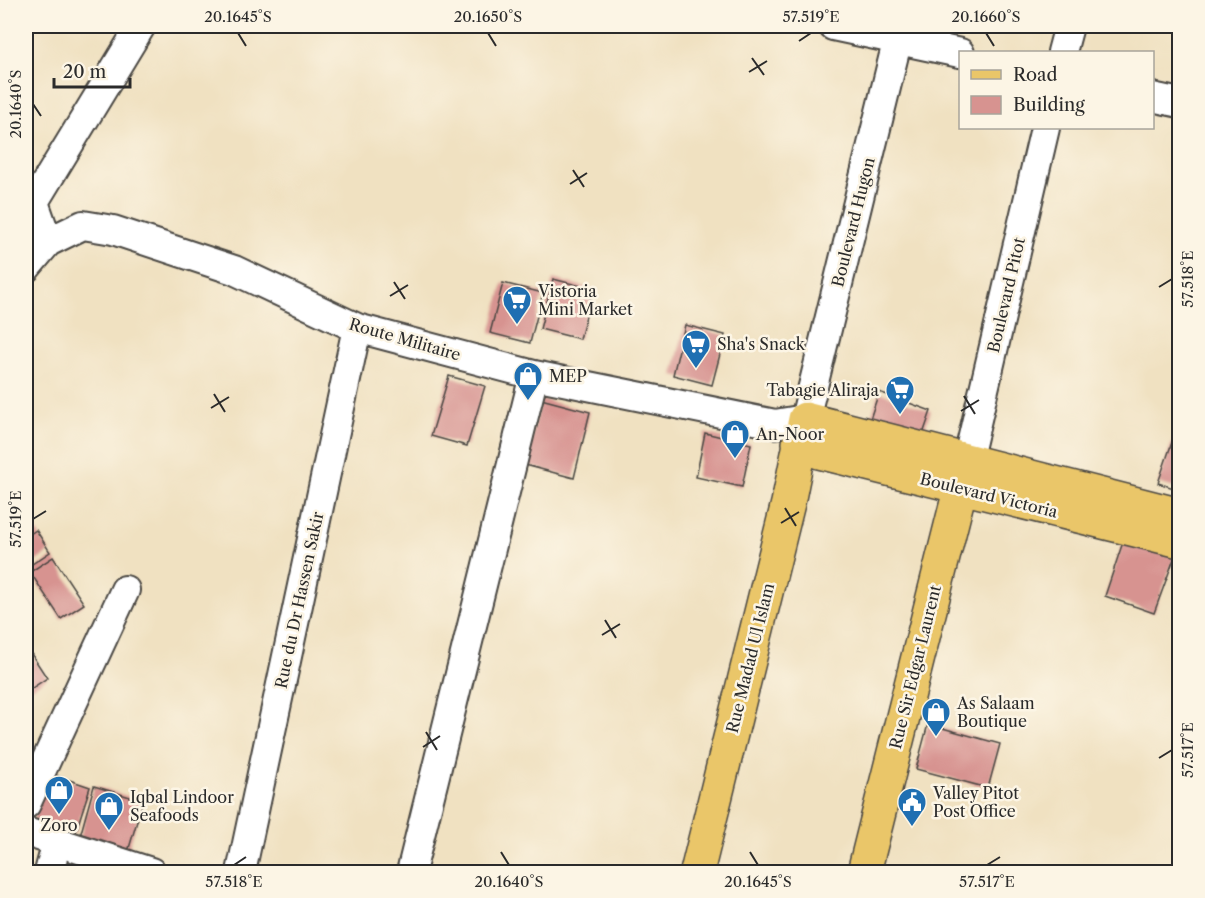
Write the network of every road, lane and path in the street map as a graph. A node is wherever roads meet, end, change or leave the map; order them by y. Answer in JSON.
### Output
{"nodes":[{"id":1,"x":141,"y":26,"type":"edge"},
{"id":2,"x":833,"y":26,"type":"edge"},
{"id":3,"x":1069,"y":26,"type":"edge"},
{"id":4,"x":899,"y":32,"type":"edge"},
{"id":5,"x":1062,"y":51,"type":"edge"},
{"id":6,"x":959,"y":53,"type":"edge"},
{"id":7,"x":1154,"y":98,"type":"edge"},
{"id":8,"x":1179,"y":104,"type":"edge"},
{"id":9,"x":1045,"y":129,"type":"edge"},
{"id":10,"x":48,"y":242,"type":"junction"},
{"id":11,"x":26,"y":268,"type":"edge"},
{"id":12,"x":357,"y":328,"type":"junction"},
{"id":13,"x":534,"y":375,"type":"junction"},
{"id":14,"x":793,"y":429,"type":"junction"},
{"id":15,"x":963,"y":475,"type":"junction"},
{"id":16,"x":1179,"y":515,"type":"edge"},
{"id":17,"x":1179,"y":541,"type":"edge"},
{"id":18,"x":125,"y":590,"type":"dead end"},
{"id":19,"x":26,"y":804,"type":"edge"},
{"id":20,"x":26,"y":832,"type":"edge"},
{"id":21,"x":57,"y":842,"type":"junction"},
{"id":22,"x":49,"y":873,"type":"edge"},
{"id":23,"x":151,"y":873,"type":"edge"},
{"id":24,"x":241,"y":873,"type":"edge"},
{"id":25,"x":411,"y":873,"type":"edge"},
{"id":26,"x":697,"y":873,"type":"edge"},
{"id":27,"x":864,"y":873,"type":"edge"}],
"edges":[{"from":1,"to":10,"type":"street"},
{"from":2,"to":4,"type":"street"},
{"from":3,"to":5,"type":"street"},
{"from":4,"to":6,"type":"street"},
{"from":4,"to":14,"type":"street","name":"Boulevard Hugon"},
{"from":7,"to":8,"type":"street"},
{"from":9,"to":15,"type":"street","name":"Boulevard Pitot"},
{"from":10,"to":11,"type":"street","name":"Route Militaire"},
{"from":10,"to":12,"type":"street","name":"Route Militaire"},
{"from":12,"to":13,"type":"street","name":"Route Militaire"},
{"from":12,"to":24,"type":"street","name":"Rue du Dr Hassen Sakir"},
{"from":13,"to":14,"type":"street","name":"Route Militaire"},
{"from":13,"to":25,"type":"street"},
{"from":14,"to":15,"type":"main road","name":"Boulevard Victoria"},
{"from":14,"to":26,"type":"main road","name":"Rue Madad Ul Islam"},
{"from":15,"to":16,"type":"main road","name":"Boulevard Victoria"},
{"from":15,"to":17,"type":"main road","name":"Boulevard Victoria"},
{"from":15,"to":27,"type":"main road","name":"Rue Sir Edgar Laurent"},
{"from":18,"to":19,"type":"street"},
{"from":20,"to":21,"type":"street"},
{"from":21,"to":22,"type":"street"},
{"from":21,"to":23,"type":"street"}]}
